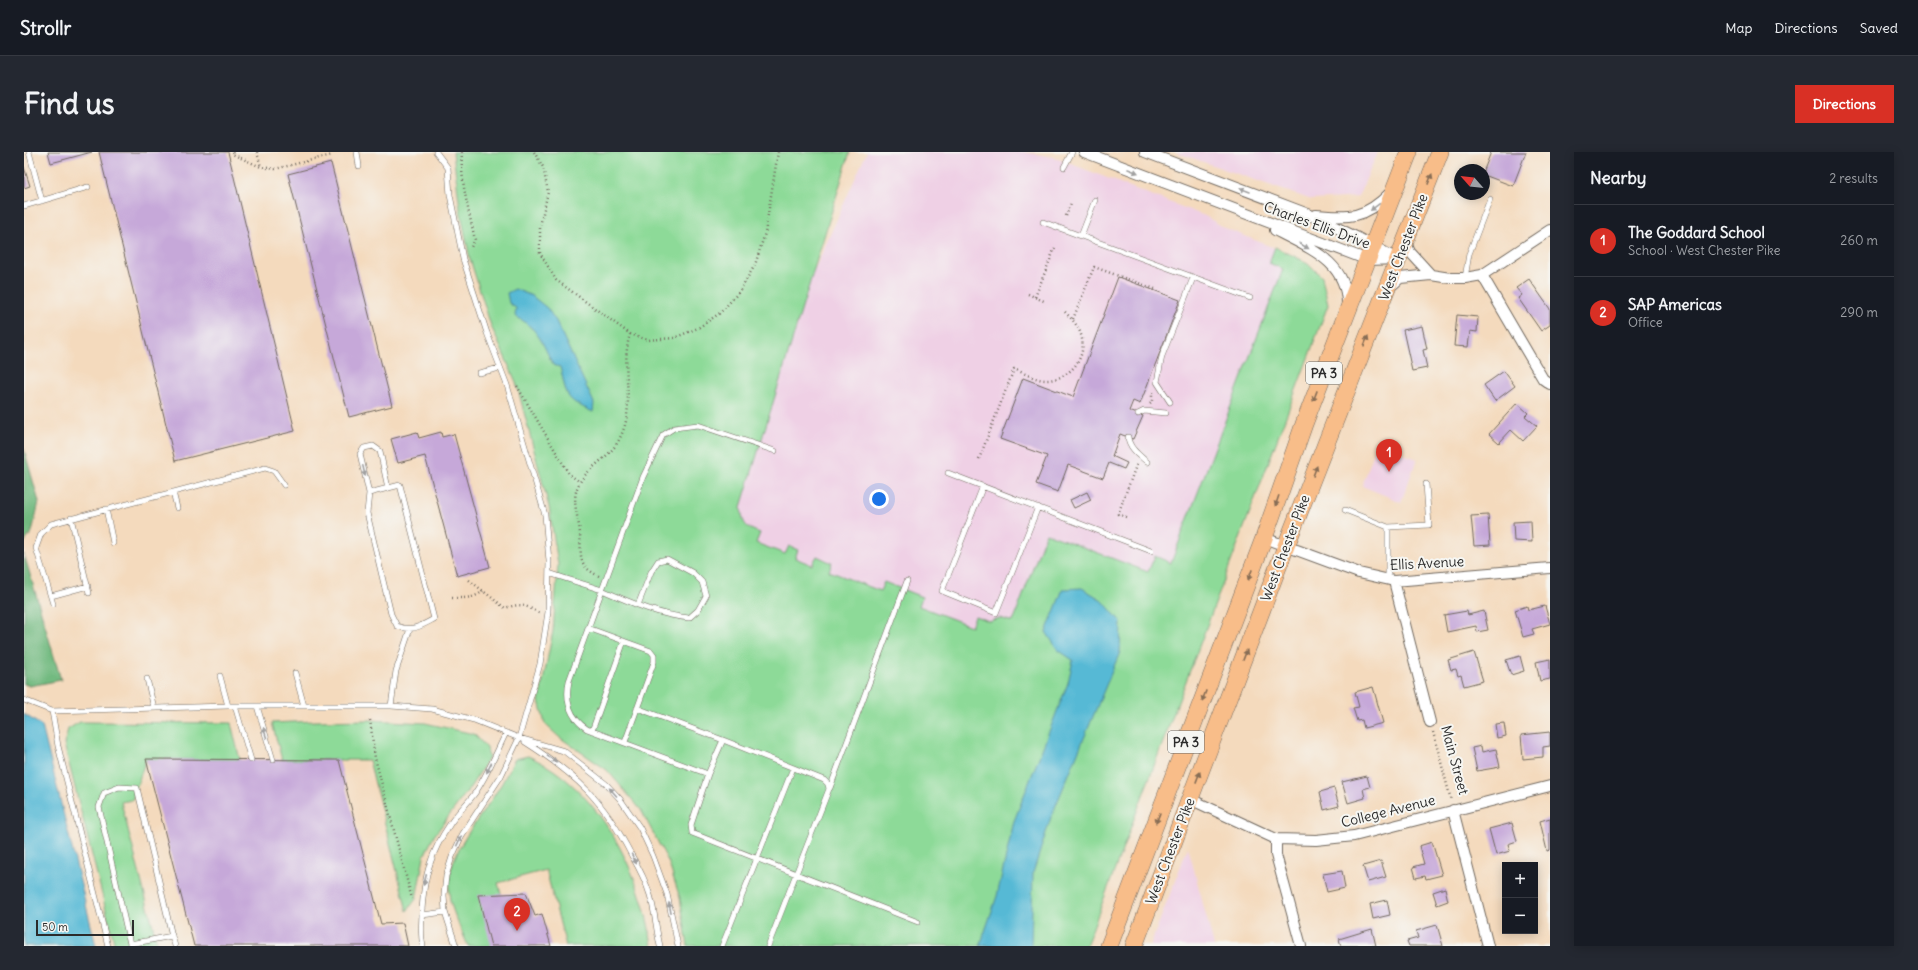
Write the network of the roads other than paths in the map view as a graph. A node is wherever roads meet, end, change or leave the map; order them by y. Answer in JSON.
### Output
{"nodes":[{"id":1,"x":29,"y":152,"type":"edge"},
{"id":2,"x":357,"y":152,"type":"edge"},
{"id":3,"x":436,"y":152,"type":"edge"},
{"id":4,"x":1072,"y":152,"type":"edge"},
{"id":5,"x":1084,"y":152,"type":"edge"},
{"id":6,"x":1145,"y":152,"type":"edge"},
{"id":7,"x":1409,"y":152,"type":"edge"},
{"id":8,"x":1440,"y":152,"type":"edge"},
{"id":9,"x":359,"y":166,"type":"dead end"},
{"id":10,"x":1064,"y":167,"type":"dead end"},
{"id":11,"x":1402,"y":170,"type":"junction"},
{"id":12,"x":88,"y":188,"type":"dead end"},
{"id":13,"x":1095,"y":200,"type":"dead end"},
{"id":14,"x":1490,"y":200,"type":"dead end"},
{"id":15,"x":42,"y":201,"type":"junction"},
{"id":16,"x":24,"y":206,"type":"edge"},
{"id":17,"x":1245,"y":213,"type":"junction"},
{"id":18,"x":1308,"y":214,"type":"junction"},
{"id":19,"x":1043,"y":222,"type":"dead end"},
{"id":20,"x":1550,"y":230,"type":"edge"},
{"id":21,"x":1081,"y":236,"type":"junction"},
{"id":22,"x":1405,"y":241,"type":"junction"},
{"id":23,"x":1371,"y":253,"type":"junction"},
{"id":24,"x":1398,"y":259,"type":"junction"},
{"id":25,"x":1431,"y":275,"type":"junction"},
{"id":26,"x":1482,"y":275,"type":"junction"},
{"id":27,"x":1193,"y":278,"type":"junction"},
{"id":28,"x":1465,"y":278,"type":"junction"},
{"id":29,"x":1387,"y":290,"type":"junction"},
{"id":30,"x":1250,"y":298,"type":"dead end"},
{"id":31,"x":1344,"y":321,"type":"junction"},
{"id":32,"x":500,"y":368,"type":"junction"},
{"id":33,"x":479,"y":373,"type":"dead end"},
{"id":34,"x":1550,"y":384,"type":"edge"},
{"id":35,"x":1170,"y":402,"type":"dead end"},
{"id":36,"x":1166,"y":413,"type":"dead end"},
{"id":37,"x":1138,"y":414,"type":"dead end"},
{"id":38,"x":1128,"y":437,"type":"dead end"},
{"id":39,"x":775,"y":451,"type":"dead end"},
{"id":40,"x":1147,"y":462,"type":"dead end"},
{"id":41,"x":948,"y":473,"type":"dead end"},
{"id":42,"x":1426,"y":484,"type":"dead end"},
{"id":43,"x":284,"y":485,"type":"dead end"},
{"id":44,"x":983,"y":486,"type":"junction"},
{"id":45,"x":388,"y":488,"type":"junction"},
{"id":46,"x":173,"y":492,"type":"junction"},
{"id":47,"x":369,"y":493,"type":"junction"},
{"id":48,"x":1038,"y":507,"type":"junction"},
{"id":49,"x":177,"y":508,"type":"dead end"},
{"id":50,"x":106,"y":509,"type":"junction"},
{"id":51,"x":1344,"y":510,"type":"dead end"},
{"id":52,"x":71,"y":518,"type":"junction"},
{"id":53,"x":1388,"y":527,"type":"junction"},
{"id":54,"x":1264,"y":538,"type":"junction"},
{"id":55,"x":113,"y":543,"type":"dead end"},
{"id":56,"x":1286,"y":546,"type":"junction"},
{"id":57,"x":1151,"y":551,"type":"dead end"},
{"id":58,"x":1550,"y":568,"type":"edge"},
{"id":59,"x":549,"y":573,"type":"junction"},
{"id":60,"x":1391,"y":580,"type":"junction"},
{"id":61,"x":907,"y":581,"type":"dead end"},
{"id":62,"x":88,"y":586,"type":"junction"},
{"id":63,"x":601,"y":590,"type":"junction"},
{"id":64,"x":89,"y":593,"type":"dead end"},
{"id":65,"x":51,"y":596,"type":"junction"},
{"id":66,"x":53,"y":604,"type":"dead end"},
{"id":67,"x":638,"y":605,"type":"junction"},
{"id":68,"x":588,"y":628,"type":"junction"},
{"id":69,"x":410,"y":629,"type":"junction"},
{"id":70,"x":624,"y":641,"type":"junction"},
{"id":71,"x":295,"y":673,"type":"dead end"},
{"id":72,"x":220,"y":676,"type":"dead end"},
{"id":73,"x":147,"y":679,"type":"dead end"},
{"id":74,"x":24,"y":700,"type":"edge"},
{"id":75,"x":228,"y":706,"type":"junction"},
{"id":76,"x":235,"y":706,"type":"junction"},
{"id":77,"x":257,"y":706,"type":"junction"},
{"id":78,"x":304,"y":706,"type":"junction"},
{"id":79,"x":390,"y":706,"type":"junction"},
{"id":80,"x":154,"y":708,"type":"junction"},
{"id":81,"x":637,"y":708,"type":"junction"},
{"id":82,"x":52,"y":711,"type":"junction"},
{"id":83,"x":1430,"y":722,"type":"road end"},
{"id":84,"x":592,"y":731,"type":"junction"},
{"id":85,"x":506,"y":733,"type":"junction"},
{"id":86,"x":519,"y":738,"type":"junction"},
{"id":87,"x":723,"y":740,"type":"junction"},
{"id":88,"x":625,"y":742,"type":"junction"},
{"id":89,"x":251,"y":760,"type":"dead end"},
{"id":90,"x":273,"y":760,"type":"dead end"},
{"id":91,"x":793,"y":768,"type":"junction"},
{"id":92,"x":708,"y":774,"type":"junction"},
{"id":93,"x":1550,"y":786,"type":"edge"},
{"id":94,"x":829,"y":789,"type":"junction"},
{"id":95,"x":1190,"y":799,"type":"junction"},
{"id":96,"x":1453,"y":810,"type":"junction"},
{"id":97,"x":1276,"y":839,"type":"junction"},
{"id":98,"x":758,"y":860,"type":"junction"},
{"id":99,"x":796,"y":874,"type":"junction"},
{"id":100,"x":445,"y":912,"type":"junction"},
{"id":101,"x":422,"y":916,"type":"junction"},
{"id":102,"x":918,"y":922,"type":"dead end"},
{"id":103,"x":172,"y":936,"type":"junction"},
{"id":104,"x":108,"y":946,"type":"edge"},
{"id":105,"x":175,"y":946,"type":"edge"},
{"id":106,"x":423,"y":946,"type":"edge"},
{"id":107,"x":456,"y":946,"type":"edge"},
{"id":108,"x":660,"y":946,"type":"edge"},
{"id":109,"x":678,"y":946,"type":"edge"},
{"id":110,"x":722,"y":946,"type":"edge"},
{"id":111,"x":768,"y":946,"type":"edge"},
{"id":112,"x":1109,"y":946,"type":"edge"},
{"id":113,"x":1134,"y":946,"type":"edge"},
{"id":114,"x":1301,"y":946,"type":"edge"},
{"id":115,"x":1488,"y":946,"type":"edge"}],
"edges":[{"from":1,"to":15,"type":"lane"},
{"from":2,"to":9,"type":"lane"},
{"from":3,"to":32,"type":"lane"},
{"from":4,"to":10,"type":"lane"},
{"from":5,"to":17,"type":"street","name":"Charles Ellis Drive","one_way":true},
{"from":18,"to":6,"type":"street","name":"Charles Ellis Drive","one_way":true},
{"from":7,"to":11,"type":"highway","name":"West Chester Pike","number":"PA 3"},
{"from":22,"to":8,"type":"highway","name":"West Chester Pike","number":"PA 3","one_way":true},
{"from":11,"to":18,"type":"street","name":"Charles Ellis Drive","one_way":true},
{"from":11,"to":23,"type":"highway","name":"West Chester Pike","number":"PA 3"},
{"from":12,"to":15,"type":"lane"},
{"from":13,"to":21,"type":"lane"},
{"from":14,"to":28,"type":"lane"},
{"from":15,"to":16,"type":"lane"},
{"from":17,"to":23,"type":"street","name":"Charles Ellis Drive"},
{"from":17,"to":31,"type":"street","name":"Charles Ellis Drive","one_way":true},
{"from":18,"to":23,"type":"street","name":"Charles Ellis Drive"},
{"from":19,"to":21,"type":"lane"},
{"from":20,"to":26,"type":"street"},
{"from":21,"to":27,"type":"lane"},
{"from":22,"to":24,"type":"highway","name":"West Chester Pike","number":"PA 3"},
{"from":22,"to":25,"type":"street"},
{"from":23,"to":24,"type":"street","name":"Charles Ellis Drive"},
{"from":23,"to":24,"type":"street","name":"Charles Ellis Drive"},
{"from":23,"to":31,"type":"highway","name":"West Chester Pike","number":"PA 3"},
{"from":24,"to":29,"type":"highway","name":"West Chester Pike","number":"PA 3"},
{"from":25,"to":28,"type":"street"},
{"from":25,"to":29,"type":"street"},
{"from":26,"to":28,"type":"street"},
{"from":26,"to":34,"type":"street"},
{"from":27,"to":30,"type":"lane"},
{"from":27,"to":35,"type":"lane"},
{"from":56,"to":29,"type":"highway","name":"West Chester Pike","number":"PA 3","one_way":true},
{"from":31,"to":54,"type":"highway","name":"West Chester Pike","number":"PA 3","one_way":true},
{"from":32,"to":33,"type":"lane"},
{"from":32,"to":59,"type":"lane"},
{"from":36,"to":37,"type":"lane"},
{"from":38,"to":40,"type":"lane"},
{"from":39,"to":63,"type":"lane"},
{"from":41,"to":44,"type":"lane"},
{"from":42,"to":53,"type":"lane"},
{"from":43,"to":46,"type":"lane"},
{"from":44,"to":48,"type":"lane"},
{"from":44,"to":48,"type":"lane"},
{"from":45,"to":47,"type":"lane"},
{"from":45,"to":47,"type":"lane","one_way":true},
{"from":45,"to":69,"type":"lane"},
{"from":46,"to":49,"type":"lane"},
{"from":46,"to":50,"type":"lane"},
{"from":47,"to":69,"type":"lane"},
{"from":48,"to":57,"type":"lane"},
{"from":50,"to":52,"type":"lane"},
{"from":50,"to":55,"type":"lane"},
{"from":51,"to":53,"type":"lane"},
{"from":52,"to":62,"type":"lane"},
{"from":52,"to":65,"type":"lane"},
{"from":53,"to":60,"type":"lane"},
{"from":54,"to":56,"type":"street","name":"Ellis Avenue"},
{"from":54,"to":112,"type":"highway","name":"West Chester Pike","number":"PA 3","one_way":true},
{"from":56,"to":60,"type":"street","name":"Ellis Avenue"},
{"from":95,"to":56,"type":"highway","name":"West Chester Pike","number":"PA 3","one_way":true},
{"from":58,"to":60,"type":"street","name":"Ellis Avenue"},
{"from":59,"to":63,"type":"lane"},
{"from":59,"to":86,"type":"lane"},
{"from":60,"to":83,"type":"street","name":"Main Street"},
{"from":61,"to":94,"type":"lane"},
{"from":62,"to":64,"type":"lane"},
{"from":62,"to":65,"type":"lane"},
{"from":63,"to":67,"type":"lane"},
{"from":63,"to":68,"type":"lane"},
{"from":65,"to":66,"type":"lane"},
{"from":67,"to":67,"type":"lane"},
{"from":68,"to":70,"type":"lane"},
{"from":68,"to":84,"type":"lane"},
{"from":69,"to":79,"type":"lane"},
{"from":70,"to":81,"type":"lane"},
{"from":70,"to":84,"type":"lane"},
{"from":71,"to":78,"type":"lane"},
{"from":72,"to":75,"type":"lane"},
{"from":73,"to":80,"type":"lane"},
{"from":74,"to":82,"type":"lane"},
{"from":75,"to":76,"type":"lane"},
{"from":75,"to":80,"type":"lane"},
{"from":76,"to":77,"type":"lane"},
{"from":76,"to":89,"type":"lane"},
{"from":77,"to":78,"type":"lane"},
{"from":90,"to":77,"type":"lane","one_way":true},
{"from":78,"to":79,"type":"lane"},
{"from":79,"to":85,"type":"lane"},
{"from":80,"to":82,"type":"lane"},
{"from":81,"to":87,"type":"lane"},
{"from":81,"to":88,"type":"lane"},
{"from":82,"to":104,"type":"lane"},
{"from":84,"to":88,"type":"lane"},
{"from":85,"to":86,"type":"lane"},
{"from":85,"to":101,"type":"lane","one_way":true},
{"from":100,"to":86,"type":"lane","one_way":true},
{"from":86,"to":108,"type":"lane","one_way":true},
{"from":109,"to":86,"type":"lane","one_way":true},
{"from":87,"to":91,"type":"lane"},
{"from":87,"to":92,"type":"lane"},
{"from":88,"to":92,"type":"lane"},
{"from":91,"to":94,"type":"lane"},
{"from":91,"to":98,"type":"lane"},
{"from":92,"to":98,"type":"lane"},
{"from":93,"to":96,"type":"street","name":"College Avenue"},
{"from":94,"to":99,"type":"lane"},
{"from":95,"to":97,"type":"street","name":"College Avenue"},
{"from":95,"to":113,"type":"highway","name":"West Chester Pike","number":"PA 3"},
{"from":96,"to":97,"type":"street","name":"College Avenue"},
{"from":96,"to":115,"type":"street","name":"Main Street"},
{"from":97,"to":114,"type":"street"},
{"from":98,"to":99,"type":"lane"},
{"from":98,"to":110,"type":"lane"},
{"from":99,"to":102,"type":"lane"},
{"from":99,"to":111,"type":"lane"},
{"from":100,"to":101,"type":"lane"},
{"from":100,"to":107,"type":"lane"},
{"from":101,"to":106,"type":"lane"},
{"from":103,"to":103,"type":"lane"},
{"from":103,"to":105,"type":"lane"}]}
